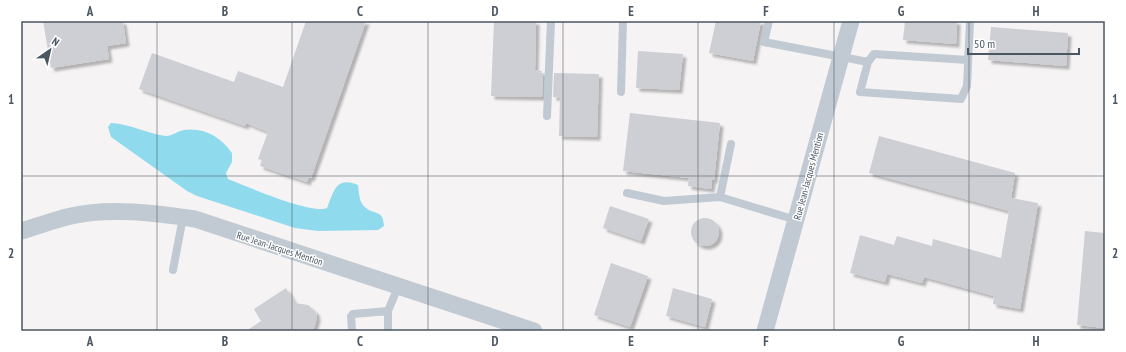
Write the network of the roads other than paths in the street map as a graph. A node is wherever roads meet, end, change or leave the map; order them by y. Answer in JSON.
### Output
{"nodes":[{"id":1,"x":551,"y":21,"type":"edge"},
{"id":2,"x":623,"y":21,"type":"edge"},
{"id":3,"x":769,"y":21,"type":"edge"},
{"id":4,"x":851,"y":21,"type":"edge"},
{"id":5,"x":970,"y":21,"type":"edge"},
{"id":6,"x":841,"y":58,"type":"junction"},
{"id":7,"x":968,"y":60,"type":"junction"},
{"id":8,"x":868,"y":62,"type":"junction"},
{"id":9,"x":621,"y":92,"type":"dead end"},
{"id":10,"x":547,"y":116,"type":"dead end"},
{"id":11,"x":731,"y":144,"type":"dead end"},
{"id":12,"x":627,"y":193,"type":"dead end"},
{"id":13,"x":720,"y":197,"type":"junction"},
{"id":14,"x":183,"y":217,"type":"junction"},
{"id":15,"x":796,"y":220,"type":"junction"},
{"id":16,"x":21,"y":231,"type":"edge"},
{"id":17,"x":173,"y":270,"type":"dead end"},
{"id":18,"x":398,"y":287,"type":"junction"},
{"id":19,"x":388,"y":310,"type":"junction"},
{"id":20,"x":352,"y":331,"type":"edge"},
{"id":21,"x":388,"y":331,"type":"edge"},
{"id":22,"x":534,"y":331,"type":"edge"},
{"id":23,"x":765,"y":331,"type":"edge"}],
"edges":[{"from":1,"to":10,"type":"lane"},
{"from":2,"to":9,"type":"lane"},
{"from":3,"to":6,"type":"lane"},
{"from":4,"to":6,"type":"street","name":"Rue Jean-Jacques Mention"},
{"from":5,"to":7,"type":"lane"},
{"from":6,"to":8,"type":"lane"},
{"from":6,"to":15,"type":"street","name":"Rue Jean-Jacques Mention"},
{"from":7,"to":8,"type":"lane"},
{"from":7,"to":8,"type":"lane"},
{"from":11,"to":13,"type":"lane"},
{"from":12,"to":13,"type":"lane"},
{"from":13,"to":15,"type":"lane"},
{"from":14,"to":16,"type":"street","name":"Rue Jean-Jacques Mention"},
{"from":14,"to":17,"type":"lane"},
{"from":14,"to":18,"type":"street","name":"Rue Jean-Jacques Mention"},
{"from":15,"to":23,"type":"street","name":"Rue Jean-Jacques Mention"},
{"from":18,"to":19,"type":"lane"},
{"from":18,"to":22,"type":"street","name":"Rue Jean-Jacques Mention"},
{"from":19,"to":20,"type":"lane"},
{"from":19,"to":21,"type":"lane"}]}
